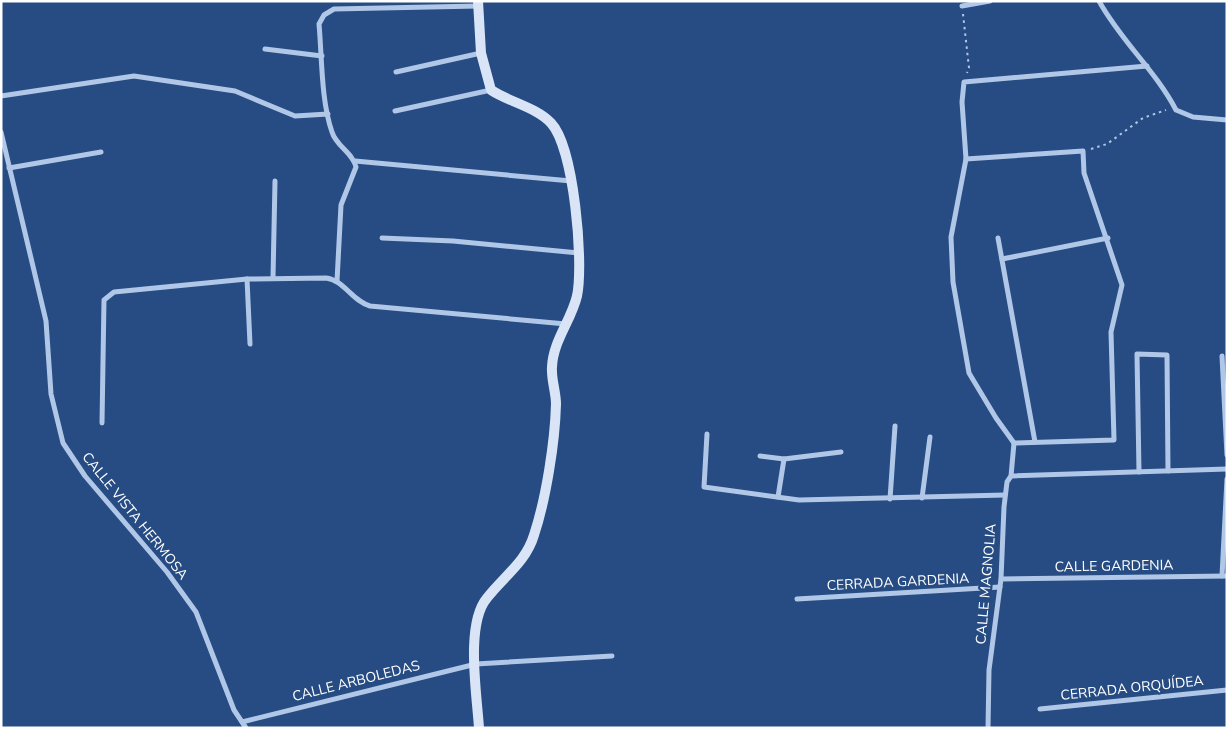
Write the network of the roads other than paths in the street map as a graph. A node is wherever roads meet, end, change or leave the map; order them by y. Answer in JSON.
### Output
{"nodes":[{"id":1,"x":990,"y":1,"type":"edge"},
{"id":2,"x":1099,"y":1,"type":"edge"},
{"id":3,"x":478,"y":4,"type":"edge"},
{"id":4,"x":962,"y":6,"type":"road end"},
{"id":5,"x":266,"y":49,"type":"dead end"},
{"id":6,"x":481,"y":53,"type":"junction"},
{"id":7,"x":322,"y":56,"type":"junction"},
{"id":8,"x":1147,"y":66,"type":"junction"},
{"id":9,"x":396,"y":72,"type":"dead end"},
{"id":10,"x":491,"y":90,"type":"junction"},
{"id":11,"x":1,"y":96,"type":"edge"},
{"id":12,"x":395,"y":111,"type":"dead end"},
{"id":13,"x":328,"y":114,"type":"junction"},
{"id":14,"x":1227,"y":120,"type":"edge"},
{"id":15,"x":1,"y":132,"type":"edge"},
{"id":16,"x":102,"y":152,"type":"dead end"},
{"id":17,"x":966,"y":159,"type":"junction"},
{"id":18,"x":355,"y":161,"type":"junction"},
{"id":19,"x":9,"y":168,"type":"junction"},
{"id":20,"x":275,"y":181,"type":"dead end"},
{"id":21,"x":572,"y":181,"type":"junction"},
{"id":22,"x":382,"y":238,"type":"dead end"},
{"id":23,"x":998,"y":238,"type":"dead end"},
{"id":24,"x":1108,"y":238,"type":"junction"},
{"id":25,"x":580,"y":253,"type":"junction"},
{"id":26,"x":1002,"y":259,"type":"junction"},
{"id":27,"x":273,"y":278,"type":"junction"},
{"id":28,"x":247,"y":279,"type":"junction"},
{"id":29,"x":337,"y":281,"type":"junction"},
{"id":30,"x":567,"y":324,"type":"junction"},
{"id":31,"x":250,"y":344,"type":"dead end"},
{"id":32,"x":1222,"y":356,"type":"dead end"},
{"id":33,"x":1226,"y":381,"type":"edge"},
{"id":34,"x":102,"y":423,"type":"dead end"},
{"id":35,"x":895,"y":426,"type":"dead end"},
{"id":36,"x":707,"y":434,"type":"dead end"},
{"id":37,"x":930,"y":437,"type":"dead end"},
{"id":38,"x":1035,"y":442,"type":"junction"},
{"id":39,"x":1014,"y":443,"type":"junction"},
{"id":40,"x":841,"y":452,"type":"dead end"},
{"id":41,"x":1227,"y":455,"type":"edge"},
{"id":42,"x":760,"y":456,"type":"dead end"},
{"id":43,"x":784,"y":458,"type":"junction"},
{"id":44,"x":1227,"y":469,"type":"edge"},
{"id":45,"x":1168,"y":471,"type":"junction"},
{"id":46,"x":1139,"y":472,"type":"junction"},
{"id":47,"x":1011,"y":476,"type":"junction"},
{"id":48,"x":1227,"y":479,"type":"edge"},
{"id":49,"x":1005,"y":495,"type":"junction"},
{"id":50,"x":778,"y":497,"type":"junction"},
{"id":51,"x":922,"y":498,"type":"junction"},
{"id":52,"x":890,"y":499,"type":"junction"},
{"id":53,"x":1224,"y":576,"type":"edge"},
{"id":54,"x":1001,"y":579,"type":"junction"},
{"id":55,"x":1000,"y":587,"type":"junction"},
{"id":56,"x":797,"y":599,"type":"dead end"},
{"id":57,"x":612,"y":656,"type":"dead end"},
{"id":58,"x":476,"y":664,"type":"junction"},
{"id":59,"x":1227,"y":690,"type":"edge"},
{"id":60,"x":1040,"y":709,"type":"dead end"},
{"id":61,"x":242,"y":722,"type":"junction"},
{"id":62,"x":246,"y":728,"type":"edge"},
{"id":63,"x":479,"y":728,"type":"edge"},
{"id":64,"x":988,"y":728,"type":"edge"}],
"edges":[{"from":1,"to":4,"type":"street"},
{"from":2,"to":8,"type":"street"},
{"from":3,"to":6,"type":"street"},
{"from":3,"to":7,"type":"street"},
{"from":5,"to":7,"type":"street"},
{"from":6,"to":9,"type":"street"},
{"from":6,"to":10,"type":"street"},
{"from":7,"to":13,"type":"street"},
{"from":8,"to":14,"type":"street"},
{"from":8,"to":17,"type":"street"},
{"from":10,"to":12,"type":"street"},
{"from":10,"to":21,"type":"street"},
{"from":11,"to":13,"type":"street"},
{"from":13,"to":18,"type":"street"},
{"from":15,"to":19,"type":"street","name":"CALLE VISTA HERMOSA"},
{"from":16,"to":19,"type":"street"},
{"from":17,"to":24,"type":"street"},
{"from":17,"to":39,"type":"street"},
{"from":18,"to":21,"type":"street"},
{"from":18,"to":29,"type":"street"},
{"from":19,"to":61,"type":"street","name":"CALLE VISTA HERMOSA"},
{"from":20,"to":27,"type":"street"},
{"from":21,"to":25,"type":"street"},
{"from":22,"to":25,"type":"street"},
{"from":23,"to":26,"type":"street"},
{"from":24,"to":26,"type":"street"},
{"from":24,"to":38,"type":"street"},
{"from":25,"to":30,"type":"street"},
{"from":26,"to":38,"type":"street"},
{"from":27,"to":28,"type":"street"},
{"from":27,"to":29,"type":"street"},
{"from":28,"to":31,"type":"street"},
{"from":28,"to":34,"type":"street"},
{"from":29,"to":30,"type":"street"},
{"from":30,"to":58,"type":"street"},
{"from":32,"to":33,"type":"street"},
{"from":33,"to":41,"type":"street"},
{"from":35,"to":52,"type":"street"},
{"from":36,"to":50,"type":"street"},
{"from":37,"to":51,"type":"street"},
{"from":38,"to":39,"type":"street"},
{"from":39,"to":47,"type":"street","name":"CALLE MAGNOLIA"},
{"from":40,"to":43,"type":"street"},
{"from":42,"to":43,"type":"street"},
{"from":43,"to":50,"type":"street"},
{"from":44,"to":45,"type":"street"},
{"from":45,"to":46,"type":"street"},
{"from":45,"to":46,"type":"street"},
{"from":46,"to":47,"type":"street"},
{"from":47,"to":49,"type":"street","name":"CALLE MAGNOLIA"},
{"from":48,"to":53,"type":"street"},
{"from":49,"to":51,"type":"street"},
{"from":49,"to":54,"type":"street","name":"CALLE MAGNOLIA"},
{"from":50,"to":52,"type":"street"},
{"from":51,"to":52,"type":"street"},
{"from":53,"to":54,"type":"street","name":"CALLE GARDENIA"},
{"from":54,"to":55,"type":"street","name":"CALLE MAGNOLIA"},
{"from":55,"to":56,"type":"street","name":"CERRADA GARDENIA"},
{"from":55,"to":64,"type":"street","name":"CALLE MAGNOLIA"},
{"from":57,"to":58,"type":"street","name":"CALLE ARBOLEDAS"},
{"from":58,"to":61,"type":"street","name":"CALLE ARBOLEDAS"},
{"from":58,"to":63,"type":"street"},
{"from":59,"to":60,"type":"street","name":"CERRADA ORQUÍDEA"},
{"from":61,"to":62,"type":"street","name":"CALLE VISTA HERMOSA"}]}
